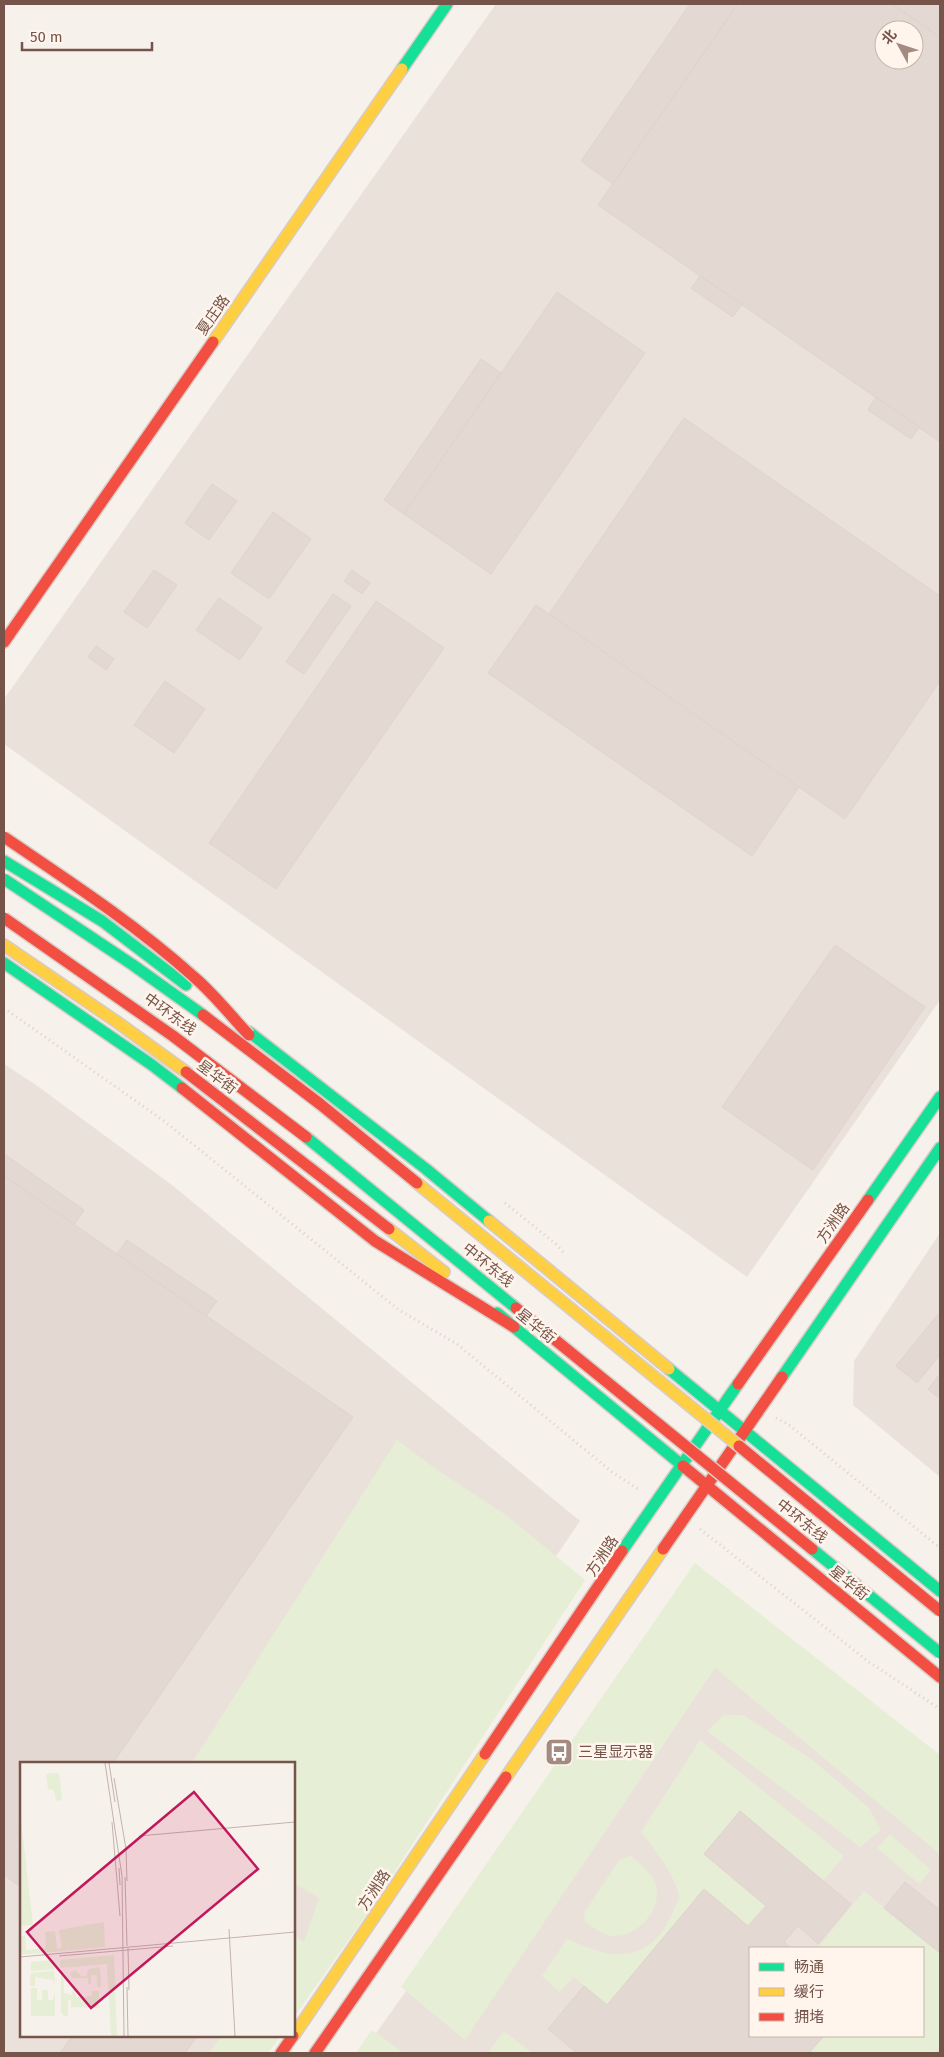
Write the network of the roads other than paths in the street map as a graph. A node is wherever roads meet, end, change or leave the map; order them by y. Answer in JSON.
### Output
{"nodes":[{"id":1,"x":447,"y":4,"type":"edge"},
{"id":2,"x":4,"y":642,"type":"edge"},
{"id":3,"x":4,"y":837,"type":"edge"},
{"id":4,"x":4,"y":861,"type":"edge"},
{"id":5,"x":4,"y":879,"type":"edge"},
{"id":6,"x":4,"y":918,"type":"edge"},
{"id":7,"x":4,"y":945,"type":"edge"},
{"id":8,"x":4,"y":963,"type":"edge"},
{"id":9,"x":294,"y":1084,"type":"junction"},
{"id":10,"x":940,"y":1097,"type":"edge"},
{"id":11,"x":940,"y":1148,"type":"edge"},
{"id":12,"x":514,"y":1327,"type":"junction"},
{"id":13,"x":719,"y":1410,"type":"junction"},
{"id":14,"x":745,"y":1432,"type":"junction"},
{"id":15,"x":681,"y":1465,"type":"junction"},
{"id":16,"x":708,"y":1486,"type":"junction"},
{"id":17,"x":940,"y":1591,"type":"edge"},
{"id":18,"x":940,"y":1611,"type":"edge"},
{"id":19,"x":940,"y":1653,"type":"edge"},
{"id":20,"x":940,"y":1676,"type":"edge"},
{"id":21,"x":295,"y":2032,"type":"edge"},
{"id":22,"x":292,"y":2037,"type":"edge"},
{"id":23,"x":281,"y":2053,"type":"edge"},
{"id":24,"x":314,"y":2053,"type":"edge"}],
"edges":[{"from":1,"to":2,"type":"main road","name":"夏庄路"},
{"from":3,"to":9,"type":"main road","bridge":true},
{"from":4,"to":13,"type":"main road"},
{"from":5,"to":9,"type":"main road","name":"中环东线","bridge":true},
{"from":6,"to":19,"type":"main road","name":"中环东线","bridge":true},
{"from":7,"to":12,"type":"main road","name":"星华街"},
{"from":8,"to":12,"type":"main road"},
{"from":9,"to":18,"type":"main road","name":"中环东线","bridge":true},
{"from":10,"to":13,"type":"main road","name":"方洲路"},
{"from":11,"to":14,"type":"main road"},
{"from":12,"to":15,"type":"main road","name":"星华街"},
{"from":13,"to":14,"type":"main road"},
{"from":13,"to":15,"type":"main road","name":"方洲路"},
{"from":14,"to":16,"type":"main road"},
{"from":14,"to":17,"type":"main road"},
{"from":15,"to":16,"type":"main road","name":"星华街"},
{"from":15,"to":21,"type":"main road","name":"方洲路"},
{"from":16,"to":20,"type":"main road","name":"星华街"},
{"from":16,"to":24,"type":"main road"},
{"from":22,"to":23,"type":"main road","name":"方洲路"}]}
